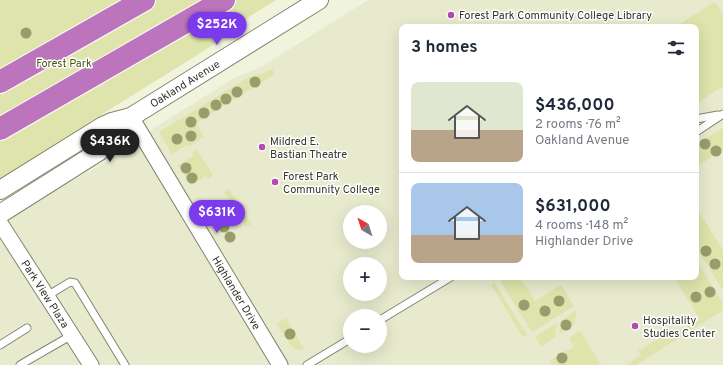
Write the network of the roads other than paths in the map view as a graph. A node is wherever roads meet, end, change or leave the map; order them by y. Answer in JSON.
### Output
{"nodes":[{"id":1,"x":144,"y":0,"type":"edge"},
{"id":2,"x":224,"y":0,"type":"edge"},
{"id":3,"x":319,"y":0,"type":"edge"},
{"id":4,"x":0,"y":82,"type":"edge"},
{"id":5,"x":723,"y":114,"type":"edge"},
{"id":6,"x":131,"y":117,"type":"junction"},
{"id":7,"x":699,"y":118,"type":"edge"},
{"id":8,"x":2,"y":128,"type":"edge"},
{"id":9,"x":699,"y":130,"type":"edge"},
{"id":10,"x":0,"y":190,"type":"edge"},
{"id":11,"x":0,"y":214,"type":"edge"},
{"id":12,"x":0,"y":223,"type":"edge"},
{"id":13,"x":446,"y":280,"type":"edge"},
{"id":14,"x":47,"y":296,"type":"junction"},
{"id":15,"x":387,"y":316,"type":"edge"},
{"id":16,"x":27,"y":328,"type":"dead end"},
{"id":17,"x":72,"y":335,"type":"junction"},
{"id":18,"x":343,"y":342,"type":"edge"},
{"id":19,"x":0,"y":344,"type":"edge"},
{"id":20,"x":20,"y":365,"type":"edge"},
{"id":21,"x":91,"y":365,"type":"edge"},
{"id":22,"x":125,"y":365,"type":"edge"},
{"id":23,"x":280,"y":365,"type":"edge"},
{"id":24,"x":307,"y":365,"type":"edge"}],
"edges":[{"from":1,"to":4,"type":"highway"},
{"from":2,"to":8,"type":"highway"},
{"from":3,"to":6,"type":"street","name":"Oakland Avenue"},
{"from":5,"to":7,"type":"lane"},
{"from":5,"to":9,"type":"lane"},
{"from":6,"to":10,"type":"street","name":"Oakland Avenue"},
{"from":6,"to":11,"type":"street"},
{"from":6,"to":23,"type":"street","name":"Highlander Drive"},
{"from":12,"to":14,"type":"street","name":"Park View Plaza"},
{"from":13,"to":15,"type":"lane"},
{"from":14,"to":17,"type":"street","name":"Park View Plaza"},
{"from":14,"to":22,"type":"lane"},
{"from":16,"to":19,"type":"lane"},
{"from":17,"to":20,"type":"lane"},
{"from":17,"to":21,"type":"street","name":"Park View Plaza"},
{"from":18,"to":24,"type":"lane"}]}
